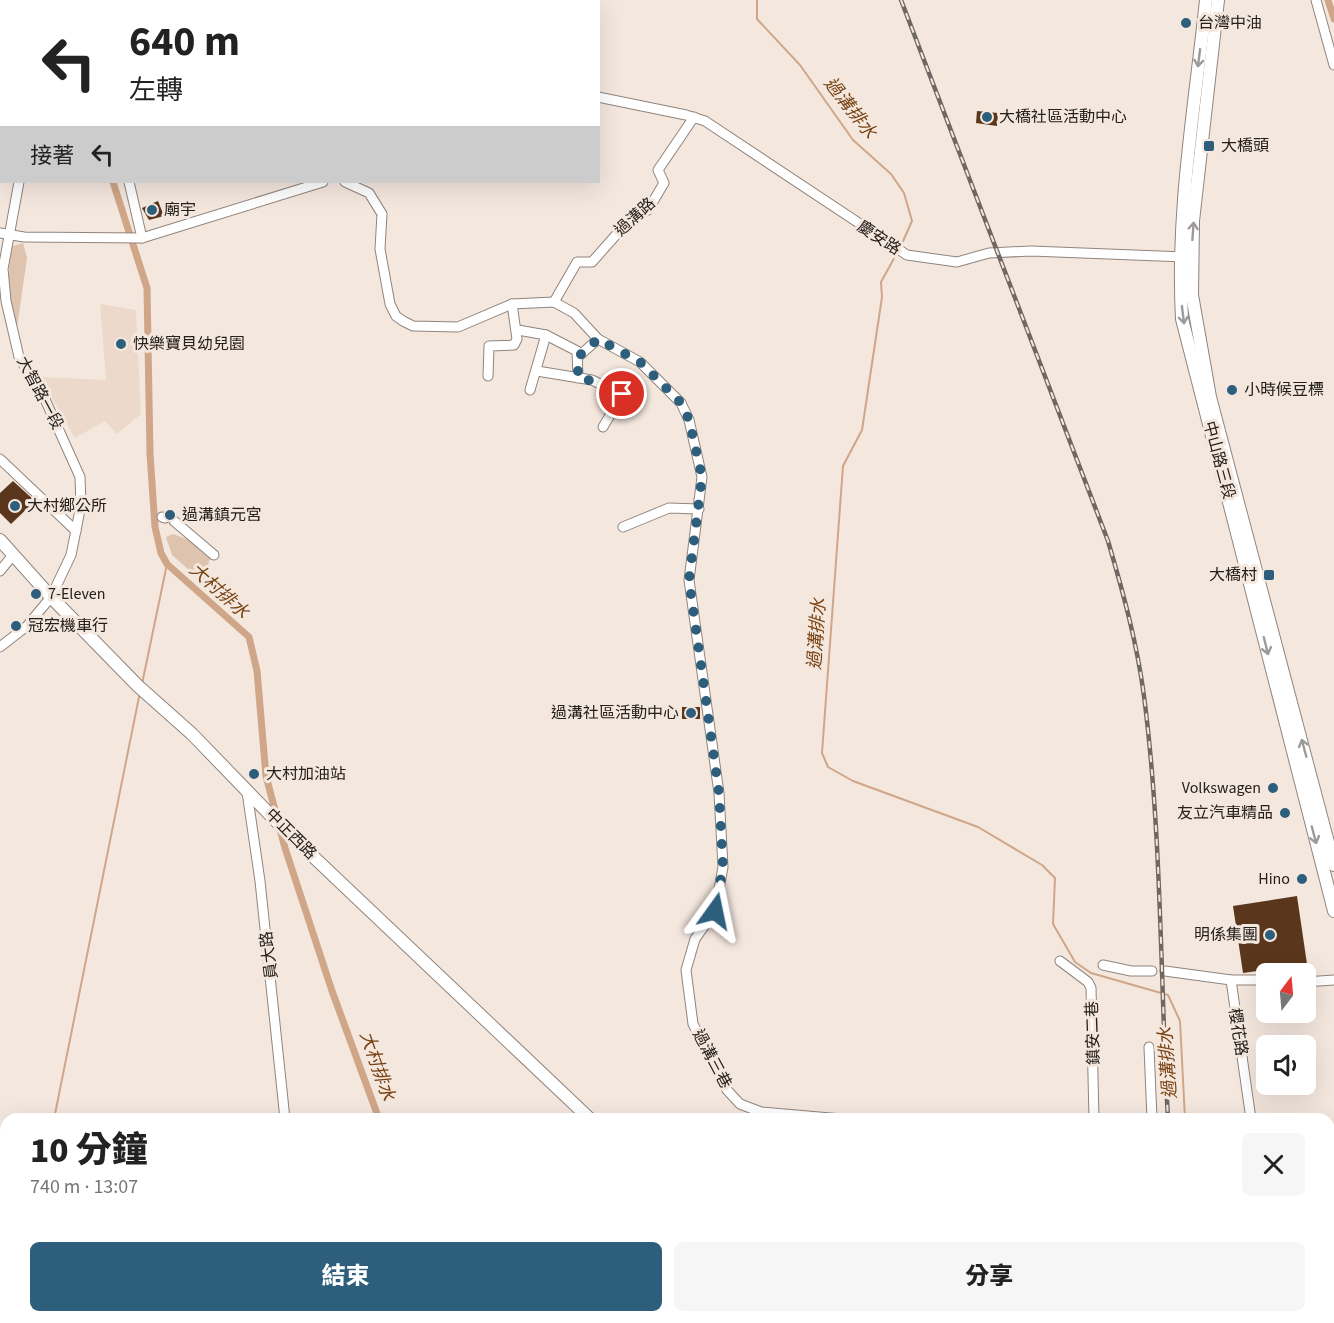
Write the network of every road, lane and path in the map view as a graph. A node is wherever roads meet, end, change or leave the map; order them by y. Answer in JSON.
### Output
{"nodes":[{"id":1,"x":1206,"y":0,"type":"edge"},
{"id":2,"x":1218,"y":0,"type":"edge"},
{"id":3,"x":1316,"y":0,"type":"edge"},
{"id":4,"x":1334,"y":64,"type":"edge"},
{"id":5,"x":600,"y":97,"type":"edge"},
{"id":6,"x":694,"y":117,"type":"junction"},
{"id":7,"x":19,"y":183,"type":"edge"},
{"id":8,"x":129,"y":183,"type":"edge"},
{"id":9,"x":320,"y":183,"type":"edge"},
{"id":10,"x":347,"y":183,"type":"edge"},
{"id":11,"x":4,"y":234,"type":"edge"},
{"id":12,"x":142,"y":238,"type":"junction"},
{"id":13,"x":1185,"y":257,"type":"junction"},
{"id":14,"x":554,"y":302,"type":"junction"},
{"id":15,"x":512,"y":304,"type":"junction"},
{"id":16,"x":518,"y":330,"type":"junction"},
{"id":17,"x":546,"y":335,"type":"junction"},
{"id":18,"x":598,"y":339,"type":"junction"},
{"id":19,"x":578,"y":357,"type":"junction"},
{"id":20,"x":537,"y":371,"type":"junction"},
{"id":21,"x":488,"y":376,"type":"dead end"},
{"id":22,"x":578,"y":378,"type":"junction"},
{"id":23,"x":530,"y":390,"type":"dead end"},
{"id":24,"x":603,"y":427,"type":"dead end"},
{"id":25,"x":0,"y":459,"type":"edge"},
{"id":26,"x":699,"y":509,"type":"junction"},
{"id":27,"x":167,"y":519,"type":"dead end"},
{"id":28,"x":623,"y":526,"type":"dead end"},
{"id":29,"x":76,"y":531,"type":"junction"},
{"id":30,"x":0,"y":540,"type":"edge"},
{"id":31,"x":13,"y":555,"type":"junction"},
{"id":32,"x":214,"y":555,"type":"dead end"},
{"id":33,"x":0,"y":571,"type":"edge"},
{"id":34,"x":51,"y":597,"type":"junction"},
{"id":35,"x":0,"y":647,"type":"edge"},
{"id":36,"x":247,"y":792,"type":"junction"},
{"id":37,"x":1334,"y":866,"type":"edge"},
{"id":38,"x":1334,"y":911,"type":"edge"},
{"id":39,"x":1060,"y":961,"type":"dead end"},
{"id":40,"x":1103,"y":965,"type":"dead end"},
{"id":41,"x":1152,"y":971,"type":"dead end"},
{"id":42,"x":1165,"y":971,"type":"dead end"},
{"id":43,"x":1231,"y":980,"type":"junction"},
{"id":44,"x":1256,"y":980,"type":"edge"},
{"id":45,"x":1334,"y":980,"type":"edge"},
{"id":46,"x":1316,"y":981,"type":"edge"},
{"id":47,"x":1149,"y":1047,"type":"dead end"},
{"id":48,"x":284,"y":1113,"type":"edge"},
{"id":49,"x":584,"y":1113,"type":"edge"},
{"id":50,"x":773,"y":1113,"type":"edge"},
{"id":51,"x":1094,"y":1113,"type":"edge"},
{"id":52,"x":1152,"y":1113,"type":"edge"},
{"id":53,"x":1250,"y":1113,"type":"edge"}],
"edges":[{"from":1,"to":13,"type":"main road","name":"中山路三段","one_way":true},
{"from":13,"to":2,"type":"main road","name":"中山路三段","one_way":true},
{"from":3,"to":4,"type":"street"},
{"from":5,"to":6,"type":"street","name":"慶安路"},
{"from":6,"to":13,"type":"street","name":"慶安路"},
{"from":6,"to":14,"type":"street","name":"過溝路"},
{"from":7,"to":11,"type":"street","name":"大智路一段"},
{"from":8,"to":12,"type":"street"},
{"from":9,"to":12,"type":"street"},
{"from":10,"to":15,"type":"street"},
{"from":11,"to":12,"type":"street"},
{"from":11,"to":29,"type":"street","name":"大智路一段"},
{"from":37,"to":13,"type":"main road","name":"中山路三段","one_way":true},
{"from":13,"to":38,"type":"main road","name":"中山路三段","one_way":true},
{"from":14,"to":15,"type":"street"},
{"from":14,"to":18,"type":"street","name":"過溝三巷"},
{"from":15,"to":16,"type":"street"},
{"from":16,"to":17,"type":"street"},
{"from":16,"to":21,"type":"street"},
{"from":17,"to":19,"type":"street"},
{"from":17,"to":20,"type":"street"},
{"from":18,"to":19,"type":"street"},
{"from":18,"to":26,"type":"street","name":"過溝三巷"},
{"from":19,"to":22,"type":"street"},
{"from":20,"to":22,"type":"street"},
{"from":20,"to":23,"type":"street"},
{"from":22,"to":24,"type":"street"},
{"from":25,"to":29,"type":"street"},
{"from":26,"to":28,"type":"street"},
{"from":26,"to":50,"type":"street","name":"過溝三巷"},
{"from":27,"to":32,"type":"street"},
{"from":29,"to":34,"type":"street","name":"大智路一段"},
{"from":30,"to":31,"type":"main road","name":"中正西路"},
{"from":31,"to":33,"type":"street"},
{"from":31,"to":34,"type":"main road","name":"中正西路"},
{"from":34,"to":35,"type":"street","name":"大智路一段"},
{"from":34,"to":36,"type":"main road","name":"中正西路"},
{"from":36,"to":48,"type":"street","name":"員大路"},
{"from":36,"to":49,"type":"main road","name":"中正西路"},
{"from":39,"to":51,"type":"street","name":"鎮安二巷"},
{"from":40,"to":41,"type":"street"},
{"from":42,"to":43,"type":"street"},
{"from":43,"to":44,"type":"street"},
{"from":43,"to":53,"type":"street","name":"櫻花路"},
{"from":45,"to":46,"type":"street"},
{"from":47,"to":52,"type":"street"}]}
